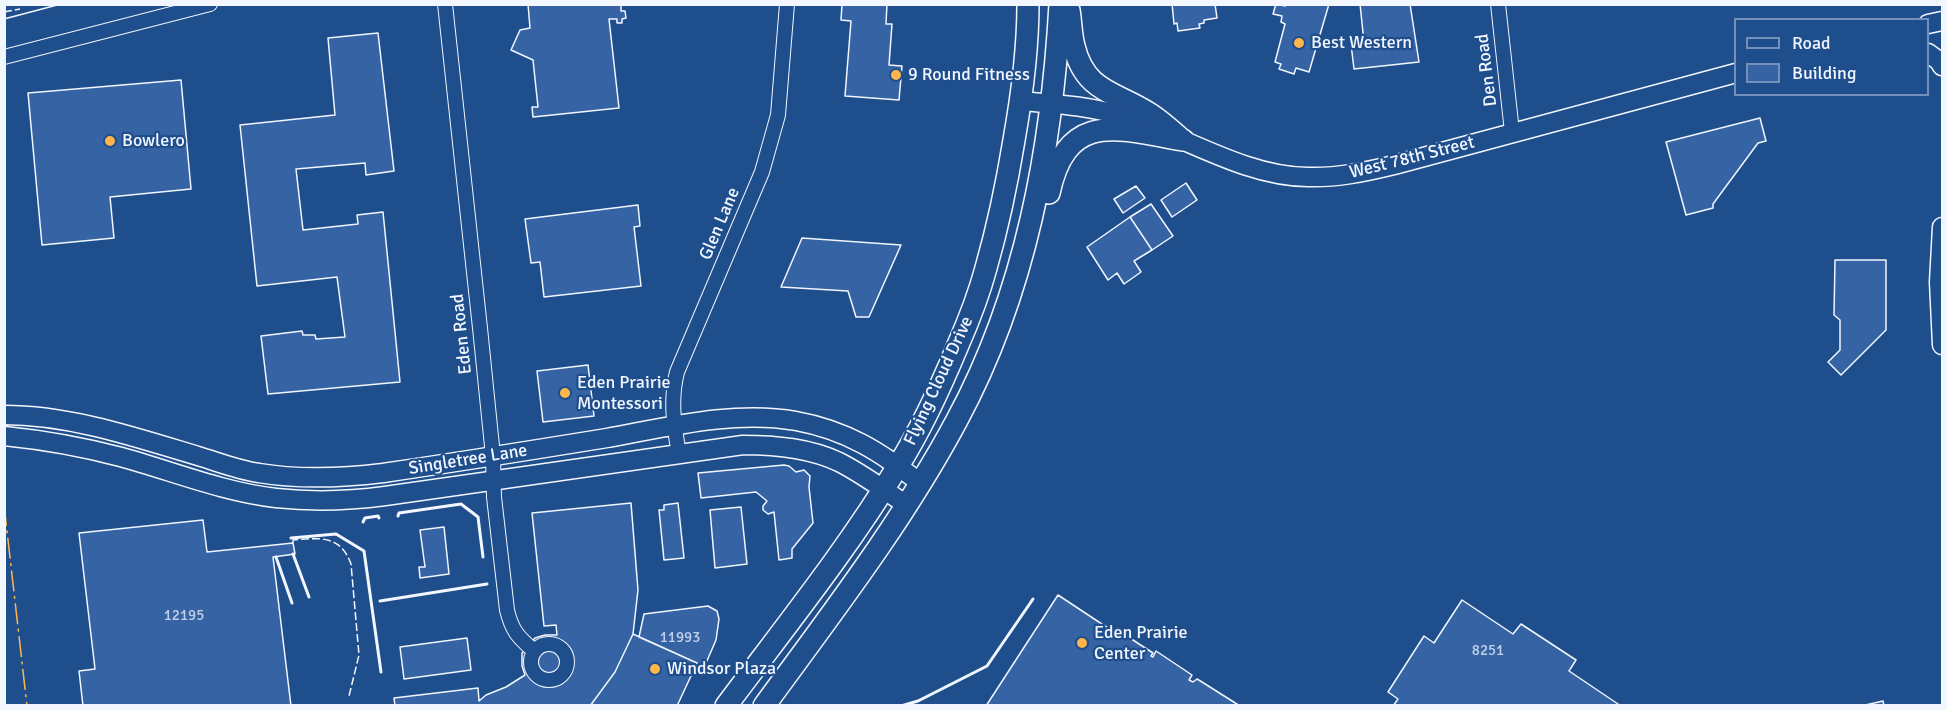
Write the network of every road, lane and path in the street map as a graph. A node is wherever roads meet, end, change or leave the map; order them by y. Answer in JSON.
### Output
{"nodes":[{"id":1,"x":210,"y":4,"type":"edge"},
{"id":2,"x":445,"y":4,"type":"edge"},
{"id":3,"x":787,"y":4,"type":"edge"},
{"id":4,"x":1028,"y":4,"type":"edge"},
{"id":5,"x":1060,"y":4,"type":"edge"},
{"id":6,"x":1068,"y":4,"type":"edge"},
{"id":7,"x":1498,"y":4,"type":"edge"},
{"id":8,"x":1929,"y":54,"type":"edge"},
{"id":9,"x":4,"y":57,"type":"edge"},
{"id":10,"x":1942,"y":66,"type":"edge"},
{"id":11,"x":1734,"y":74,"type":"edge"},
{"id":12,"x":1021,"y":101,"type":"junction"},
{"id":13,"x":1052,"y":104,"type":"junction"},
{"id":14,"x":1512,"y":132,"type":"junction"},
{"id":15,"x":1183,"y":140,"type":"junction"},
{"id":16,"x":1942,"y":228,"type":"edge"},
{"id":17,"x":1025,"y":249,"type":"junction"},
{"id":18,"x":1942,"y":345,"type":"edge"},
{"id":19,"x":4,"y":415,"type":"edge"},
{"id":20,"x":674,"y":426,"type":"junction"},
{"id":21,"x":4,"y":436,"type":"edge"},
{"id":22,"x":678,"y":454,"type":"junction"},
{"id":23,"x":493,"y":456,"type":"junction"},
{"id":24,"x":899,"y":466,"type":"junction"},
{"id":25,"x":493,"y":482,"type":"junction"},
{"id":26,"x":920,"y":483,"type":"junction"},
{"id":27,"x":883,"y":489,"type":"junction"},
{"id":28,"x":907,"y":505,"type":"junction"},
{"id":29,"x":534,"y":651,"type":"dead end"},
{"id":30,"x":726,"y":705,"type":"edge"},
{"id":31,"x":764,"y":705,"type":"edge"}],
"edges":[{"from":1,"to":9,"type":"street"},
{"from":2,"to":23,"type":"street","name":"Eden Road"},
{"from":3,"to":20,"type":"street","name":"Glen Lane"},
{"from":4,"to":12,"type":"main road","name":"Flying Cloud Drive"},
{"from":5,"to":13,"type":"main road","name":"Flying Cloud Drive"},
{"from":6,"to":15,"type":"main road"},
{"from":7,"to":14,"type":"street","name":"Den Road"},
{"from":8,"to":10,"type":"street"},
{"from":11,"to":14,"type":"street","name":"West 78th Street"},
{"from":12,"to":13,"type":"street","name":"West 78th Street"},
{"from":12,"to":24,"type":"main road","name":"Flying Cloud Drive"},
{"from":13,"to":15,"type":"street","name":"West 78th Street"},
{"from":13,"to":17,"type":"main road","name":"Flying Cloud Drive"},
{"from":14,"to":15,"type":"street","name":"West 78th Street"},
{"from":15,"to":17,"type":"main road"},
{"from":16,"to":18,"type":"street"},
{"from":17,"to":26,"type":"main road","name":"Flying Cloud Drive"},
{"from":19,"to":23,"type":"street","name":"Singletree Lane"},
{"from":20,"to":22,"type":"street","name":"Glen Lane"},
{"from":20,"to":23,"type":"street","name":"Singletree Lane"},
{"from":20,"to":24,"type":"street","name":"Singletree Lane"},
{"from":21,"to":25,"type":"street","name":"Singletree Lane"},
{"from":22,"to":25,"type":"street","name":"Singletree Lane"},
{"from":22,"to":27,"type":"street","name":"Singletree Lane"},
{"from":23,"to":25,"type":"street","name":"Eden Road"},
{"from":24,"to":26,"type":"street","name":"Singletree Lane"},
{"from":24,"to":27,"type":"main road","name":"Flying Cloud Drive"},
{"from":25,"to":29,"type":"street","name":"Eden Road"},
{"from":26,"to":28,"type":"main road","name":"Flying Cloud Drive"},
{"from":27,"to":28,"type":"street","name":"Singletree Lane"},
{"from":27,"to":30,"type":"main road","name":"Flying Cloud Drive"},
{"from":28,"to":31,"type":"main road","name":"Flying Cloud Drive"}]}
